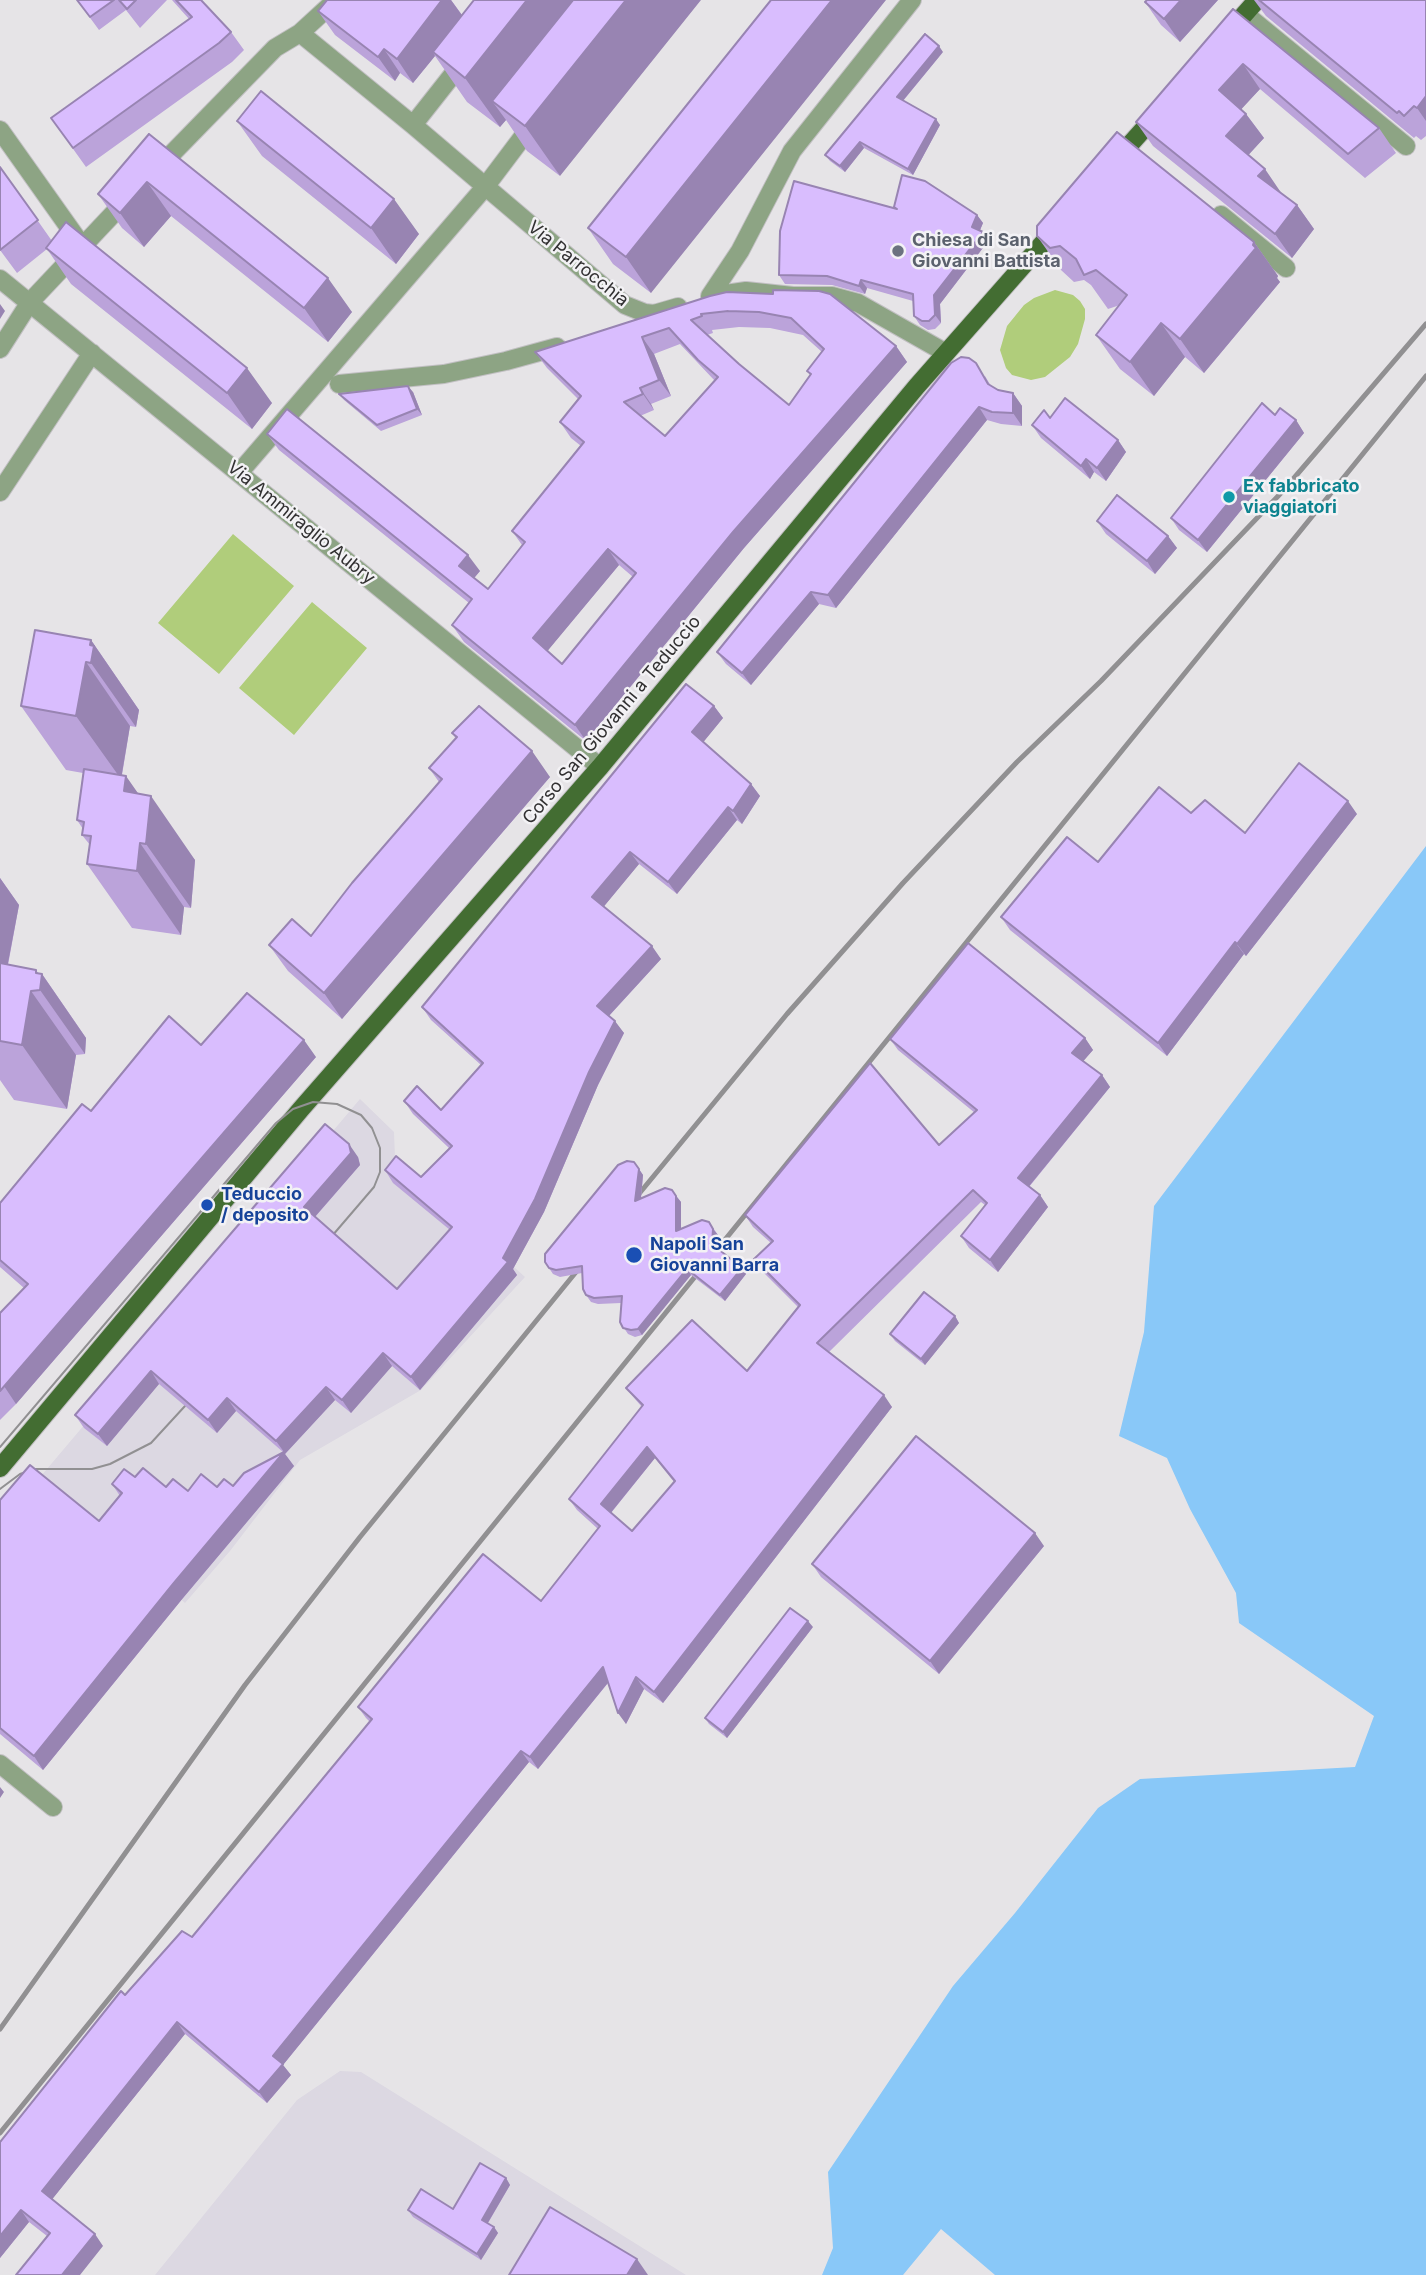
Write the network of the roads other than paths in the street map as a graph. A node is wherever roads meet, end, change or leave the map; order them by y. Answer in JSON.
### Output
{"nodes":[{"id":1,"x":336,"y":0,"type":"edge"},
{"id":2,"x":912,"y":0,"type":"edge"},
{"id":3,"x":1257,"y":0,"type":"edge"},
{"id":4,"x":1245,"y":14,"type":"junction"},
{"id":5,"x":300,"y":33,"type":"junction"},
{"id":6,"x":479,"y":42,"type":"edge"},
{"id":7,"x":1219,"y":44,"type":"edge"},
{"id":8,"x":1166,"y":103,"type":"edge"},
{"id":9,"x":544,"y":110,"type":"edge"},
{"id":10,"x":413,"y":125,"type":"junction"},
{"id":11,"x":0,"y":131,"type":"edge"},
{"id":12,"x":1406,"y":146,"type":"dead end"},
{"id":13,"x":1106,"y":172,"type":"edge"},
{"id":14,"x":485,"y":187,"type":"junction"},
{"id":15,"x":1203,"y":201,"type":"edge"},
{"id":16,"x":1072,"y":210,"type":"edge"},
{"id":17,"x":82,"y":246,"type":"junction"},
{"id":18,"x":1286,"y":268,"type":"dead end"},
{"id":19,"x":0,"y":279,"type":"edge"},
{"id":20,"x":710,"y":296,"type":"junction"},
{"id":21,"x":30,"y":302,"type":"junction"},
{"id":22,"x":645,"y":313,"type":"junction"},
{"id":23,"x":621,"y":326,"type":"edge"},
{"id":24,"x":569,"y":343,"type":"edge"},
{"id":25,"x":0,"y":349,"type":"edge"},
{"id":26,"x":92,"y":353,"type":"junction"},
{"id":27,"x":946,"y":353,"type":"junction"},
{"id":28,"x":339,"y":384,"type":"dead end"},
{"id":29,"x":239,"y":472,"type":"junction"},
{"id":30,"x":0,"y":492,"type":"edge"},
{"id":31,"x":600,"y":767,"type":"junction"},
{"id":32,"x":0,"y":1468,"type":"edge"},
{"id":33,"x":0,"y":1764,"type":"edge"},
{"id":34,"x":53,"y":1807,"type":"dead end"}],
"edges":[{"from":1,"to":5,"type":"street"},
{"from":2,"to":20,"type":"street"},
{"from":3,"to":4,"type":"main road"},
{"from":4,"to":7,"type":"main road"},
{"from":4,"to":12,"type":"street"},
{"from":5,"to":10,"type":"street","name":"Via Parrocchia"},
{"from":5,"to":17,"type":"street"},
{"from":6,"to":10,"type":"street"},
{"from":8,"to":13,"type":"main road"},
{"from":9,"to":14,"type":"street"},
{"from":10,"to":14,"type":"street","name":"Via Parrocchia"},
{"from":11,"to":17,"type":"street"},
{"from":14,"to":22,"type":"street","name":"Via Parrocchia"},
{"from":14,"to":29,"type":"street"},
{"from":15,"to":18,"type":"street"},
{"from":16,"to":27,"type":"main road","name":"Corso San Giovanni a Teduccio"},
{"from":17,"to":21,"type":"street"},
{"from":19,"to":21,"type":"street","name":"Via Ammiraglio Aubry"},
{"from":20,"to":22,"type":"street","name":"Via Parrocchia"},
{"from":20,"to":27,"type":"street","name":"Via Parrocchia"},
{"from":21,"to":25,"type":"street"},
{"from":21,"to":26,"type":"street","name":"Via Ammiraglio Aubry"},
{"from":22,"to":23,"type":"street"},
{"from":24,"to":28,"type":"street"},
{"from":26,"to":29,"type":"street","name":"Via Ammiraglio Aubry"},
{"from":26,"to":30,"type":"street"},
{"from":27,"to":31,"type":"main road","name":"Corso San Giovanni a Teduccio"},
{"from":29,"to":31,"type":"street","name":"Via Ammiraglio Aubry"},
{"from":31,"to":32,"type":"main road","name":"Corso San Giovanni a Teduccio"},
{"from":33,"to":34,"type":"street"}]}
